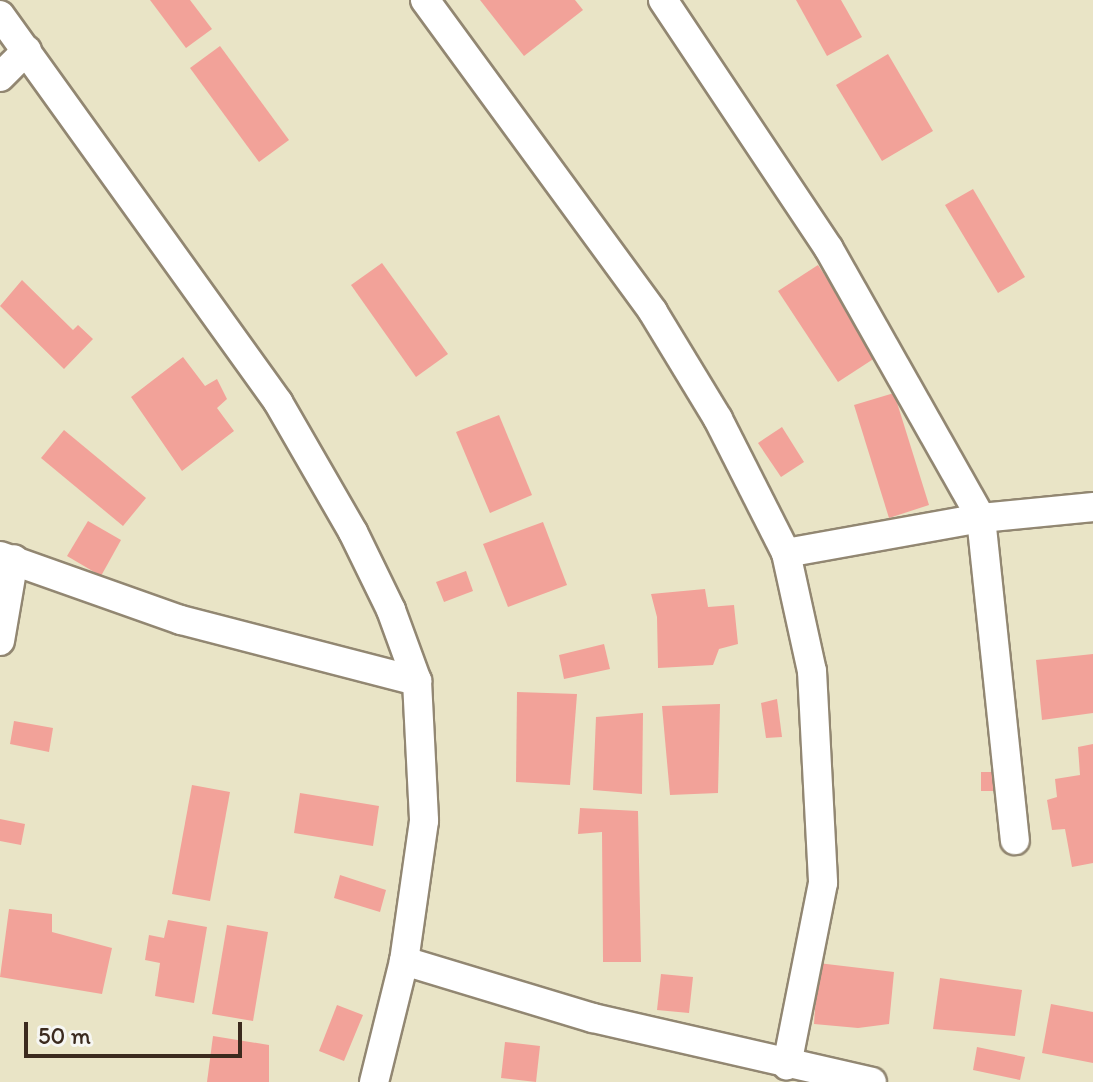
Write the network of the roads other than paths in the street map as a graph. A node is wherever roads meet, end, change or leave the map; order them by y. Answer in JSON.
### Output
{"nodes":[{"id":1,"x":425,"y":0,"type":"edge"},
{"id":2,"x":663,"y":0,"type":"edge"},
{"id":3,"x":0,"y":15,"type":"edge"},
{"id":4,"x":27,"y":50,"type":"junction"},
{"id":5,"x":0,"y":77,"type":"edge"},
{"id":6,"x":1093,"y":507,"type":"edge"},
{"id":7,"x":981,"y":518,"type":"junction"},
{"id":8,"x":786,"y":553,"type":"junction"},
{"id":9,"x":7,"y":558,"type":"edge"},
{"id":10,"x":0,"y":641,"type":"edge"},
{"id":11,"x":417,"y":681,"type":"junction"},
{"id":12,"x":1015,"y":840,"type":"dead end"},
{"id":13,"x":404,"y":961,"type":"junction"},
{"id":14,"x":787,"y":1065,"type":"junction"},
{"id":15,"x":374,"y":1082,"type":"edge"},
{"id":16,"x":872,"y":1082,"type":"edge"}],
"edges":[{"from":1,"to":8,"type":"street"},
{"from":2,"to":7,"type":"street"},
{"from":3,"to":4,"type":"street"},
{"from":4,"to":5,"type":"street"},
{"from":4,"to":11,"type":"street"},
{"from":6,"to":7,"type":"street"},
{"from":7,"to":8,"type":"street"},
{"from":7,"to":12,"type":"street"},
{"from":8,"to":14,"type":"street"},
{"from":9,"to":10,"type":"street"},
{"from":9,"to":11,"type":"street"},
{"from":11,"to":13,"type":"street"},
{"from":13,"to":14,"type":"street"},
{"from":13,"to":15,"type":"street"},
{"from":14,"to":16,"type":"street"}]}
